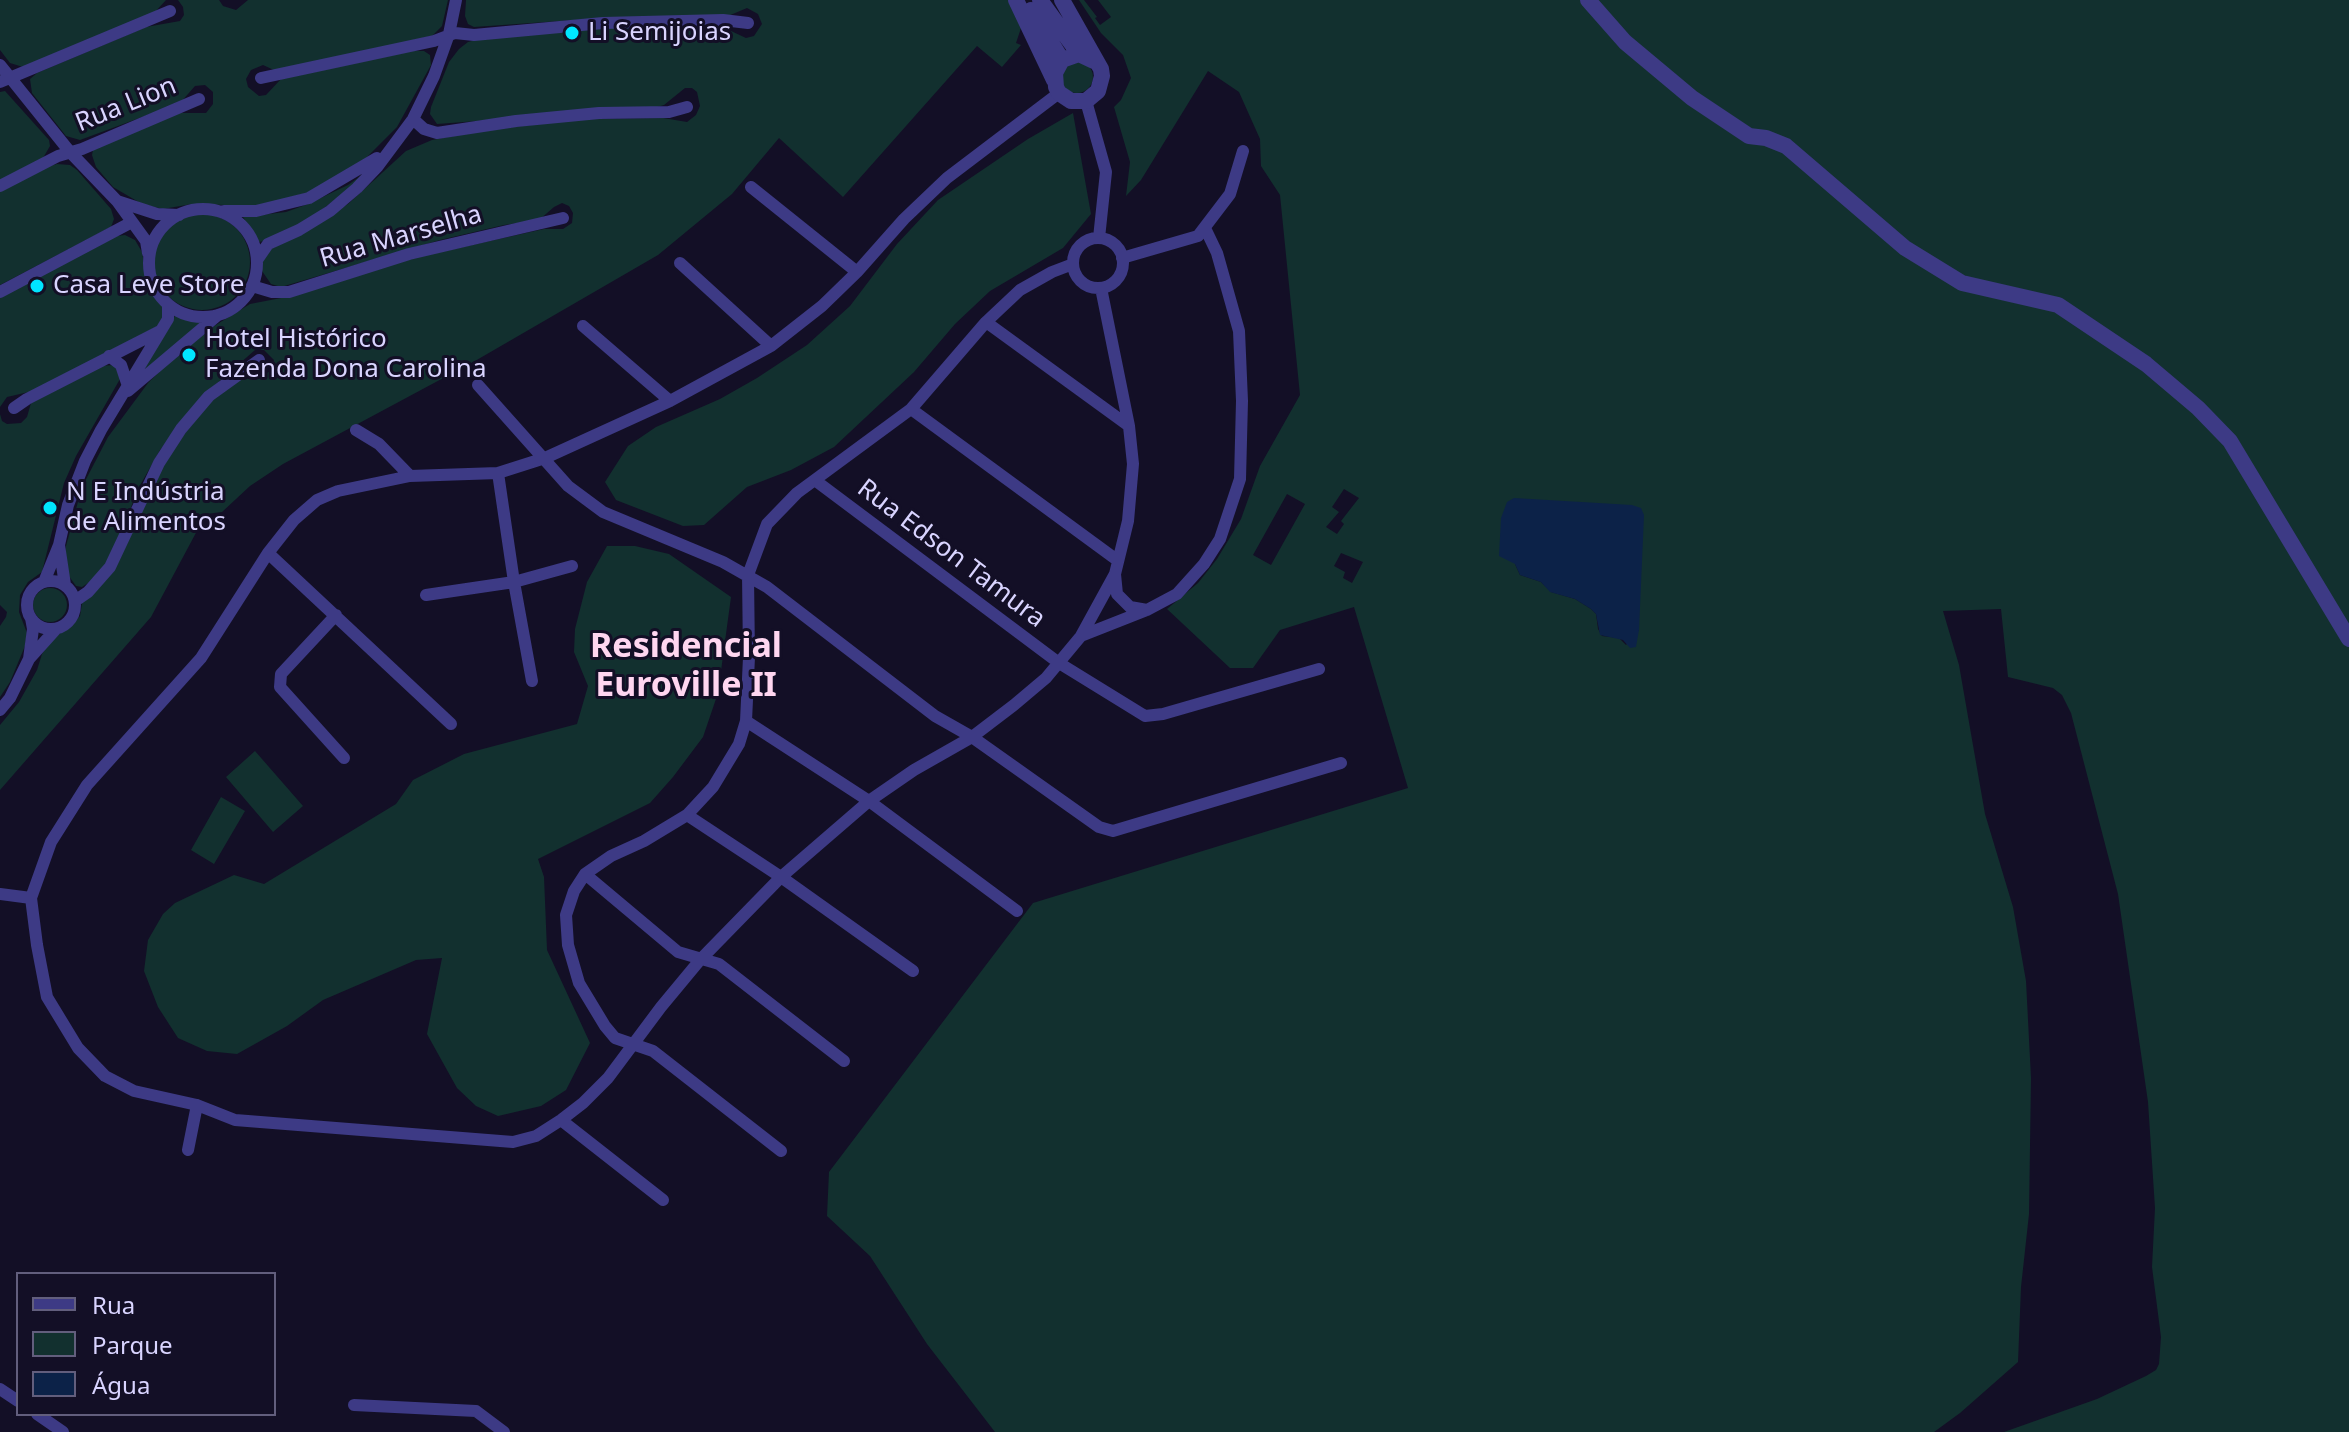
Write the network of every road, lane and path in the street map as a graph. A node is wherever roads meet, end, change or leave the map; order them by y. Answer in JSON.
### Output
{"nodes":[{"id":1,"x":456,"y":0,"type":"edge"},
{"id":2,"x":1016,"y":0,"type":"edge"},
{"id":3,"x":1025,"y":0,"type":"edge"},
{"id":4,"x":1040,"y":0,"type":"edge"},
{"id":5,"x":1062,"y":0,"type":"edge"},
{"id":6,"x":1588,"y":0,"type":"edge"},
{"id":7,"x":170,"y":11,"type":"dead end"},
{"id":8,"x":748,"y":23,"type":"dead end"},
{"id":9,"x":1078,"y":31,"type":"junction"},
{"id":10,"x":449,"y":34,"type":"junction"},
{"id":11,"x":1071,"y":54,"type":"junction"},
{"id":12,"x":1096,"y":62,"type":"junction"},
{"id":13,"x":0,"y":65,"type":"edge"},
{"id":14,"x":261,"y":78,"type":"dead end"},
{"id":15,"x":5,"y":81,"type":"edge"},
{"id":16,"x":1057,"y":87,"type":"junction"},
{"id":17,"x":199,"y":99,"type":"dead end"},
{"id":18,"x":1086,"y":101,"type":"junction"},
{"id":19,"x":687,"y":107,"type":"dead end"},
{"id":20,"x":413,"y":119,"type":"junction"},
{"id":21,"x":390,"y":149,"type":"junction"},
{"id":22,"x":1243,"y":151,"type":"dead end"},
{"id":23,"x":70,"y":152,"type":"junction"},
{"id":24,"x":0,"y":186,"type":"edge"},
{"id":25,"x":751,"y":187,"type":"dead end"},
{"id":26,"x":117,"y":201,"type":"junction"},
{"id":27,"x":218,"y":211,"type":"junction"},
{"id":28,"x":179,"y":215,"type":"junction"},
{"id":29,"x":563,"y":218,"type":"dead end"},
{"id":30,"x":132,"y":222,"type":"junction"},
{"id":31,"x":1205,"y":228,"type":"junction"},
{"id":32,"x":1099,"y":238,"type":"junction"},
{"id":33,"x":149,"y":258,"type":"junction"},
{"id":34,"x":1122,"y":258,"type":"junction"},
{"id":35,"x":257,"y":260,"type":"junction"},
{"id":36,"x":680,"y":263,"type":"dead end"},
{"id":37,"x":1073,"y":264,"type":"junction"},
{"id":38,"x":857,"y":272,"type":"junction"},
{"id":39,"x":252,"y":286,"type":"junction"},
{"id":40,"x":1101,"y":288,"type":"junction"},
{"id":41,"x":0,"y":292,"type":"edge"},
{"id":42,"x":168,"y":305,"type":"junction"},
{"id":43,"x":219,"y":315,"type":"junction"},
{"id":44,"x":986,"y":322,"type":"junction"},
{"id":45,"x":583,"y":326,"type":"dead end"},
{"id":46,"x":162,"y":330,"type":"junction"},
{"id":47,"x":771,"y":346,"type":"junction"},
{"id":48,"x":109,"y":356,"type":"junction"},
{"id":49,"x":259,"y":360,"type":"dead end"},
{"id":50,"x":478,"y":385,"type":"dead end"},
{"id":51,"x":125,"y":391,"type":"junction"},
{"id":52,"x":670,"y":401,"type":"junction"},
{"id":53,"x":14,"y":408,"type":"dead end"},
{"id":54,"x":911,"y":409,"type":"junction"},
{"id":55,"x":1129,"y":426,"type":"junction"},
{"id":56,"x":356,"y":430,"type":"dead end"},
{"id":57,"x":545,"y":458,"type":"junction"},
{"id":58,"x":498,"y":473,"type":"junction"},
{"id":59,"x":410,"y":476,"type":"junction"},
{"id":60,"x":816,"y":481,"type":"junction"},
{"id":61,"x":59,"y":545,"type":"junction"},
{"id":62,"x":268,"y":553,"type":"junction"},
{"id":63,"x":1117,"y":560,"type":"junction"},
{"id":64,"x":572,"y":566,"type":"dead end"},
{"id":65,"x":1115,"y":574,"type":"junction"},
{"id":66,"x":748,"y":575,"type":"junction"},
{"id":67,"x":44,"y":582,"type":"junction"},
{"id":68,"x":514,"y":582,"type":"junction"},
{"id":69,"x":65,"y":585,"type":"junction"},
{"id":70,"x":426,"y":595,"type":"dead end"},
{"id":71,"x":75,"y":601,"type":"junction"},
{"id":72,"x":1147,"y":610,"type":"junction"},
{"id":73,"x":336,"y":615,"type":"junction"},
{"id":74,"x":31,"y":618,"type":"junction"},
{"id":75,"x":56,"y":629,"type":"junction"},
{"id":76,"x":1081,"y":636,"type":"junction"},
{"id":77,"x":2349,"y":639,"type":"edge"},
{"id":78,"x":29,"y":659,"type":"junction"},
{"id":79,"x":1059,"y":663,"type":"junction"},
{"id":80,"x":1319,"y":669,"type":"dead end"},
{"id":81,"x":532,"y":681,"type":"dead end"},
{"id":82,"x":0,"y":710,"type":"edge"},
{"id":83,"x":746,"y":721,"type":"junction"},
{"id":84,"x":451,"y":724,"type":"dead end"},
{"id":85,"x":972,"y":737,"type":"junction"},
{"id":86,"x":344,"y":758,"type":"dead end"},
{"id":87,"x":1341,"y":763,"type":"dead end"},
{"id":88,"x":869,"y":801,"type":"junction"},
{"id":89,"x":687,"y":815,"type":"junction"},
{"id":90,"x":585,"y":874,"type":"junction"},
{"id":91,"x":781,"y":877,"type":"junction"},
{"id":92,"x":0,"y":894,"type":"edge"},
{"id":93,"x":31,"y":898,"type":"junction"},
{"id":94,"x":1017,"y":911,"type":"dead end"},
{"id":95,"x":700,"y":960,"type":"junction"},
{"id":96,"x":913,"y":971,"type":"dead end"},
{"id":97,"x":632,"y":1045,"type":"junction"},
{"id":98,"x":844,"y":1061,"type":"dead end"},
{"id":99,"x":197,"y":1105,"type":"junction"},
{"id":100,"x":561,"y":1120,"type":"junction"},
{"id":101,"x":188,"y":1150,"type":"dead end"},
{"id":102,"x":781,"y":1151,"type":"dead end"},
{"id":103,"x":663,"y":1200,"type":"dead end"},
{"id":104,"x":354,"y":1405,"type":"dead end"},
{"id":105,"x":40,"y":1416,"type":"edge"},
{"id":106,"x":63,"y":1432,"type":"edge"},
{"id":107,"x":504,"y":1432,"type":"edge"}],
"edges":[{"from":1,"to":10,"type":"street"},
{"from":2,"to":16,"type":"street"},
{"from":3,"to":11,"type":"street"},
{"from":4,"to":11,"type":"street"},
{"from":5,"to":9,"type":"street"},
{"from":6,"to":77,"type":"street"},
{"from":7,"to":15,"type":"street"},
{"from":8,"to":10,"type":"street"},
{"from":9,"to":11,"type":"street"},
{"from":9,"to":12,"type":"street"},
{"from":10,"to":14,"type":"street"},
{"from":10,"to":20,"type":"street"},
{"from":11,"to":12,"type":"street"},
{"from":11,"to":16,"type":"street"},
{"from":12,"to":18,"type":"street"},
{"from":13,"to":15,"type":"street"},
{"from":15,"to":23,"type":"street"},
{"from":16,"to":18,"type":"street"},
{"from":16,"to":38,"type":"street"},
{"from":17,"to":23,"type":"street","name":"Rua Lion"},
{"from":18,"to":32,"type":"street"},
{"from":19,"to":20,"type":"street"},
{"from":20,"to":21,"type":"street"},
{"from":21,"to":27,"type":"street"},
{"from":21,"to":35,"type":"street"},
{"from":22,"to":31,"type":"street"},
{"from":23,"to":24,"type":"street","name":"Rua Lion"},
{"from":23,"to":26,"type":"street"},
{"from":25,"to":38,"type":"street"},
{"from":26,"to":28,"type":"street"},
{"from":26,"to":30,"type":"street"},
{"from":27,"to":28,"type":"street"},
{"from":27,"to":35,"type":"street"},
{"from":28,"to":33,"type":"street"},
{"from":29,"to":39,"type":"street","name":"Rua Marselha"},
{"from":30,"to":33,"type":"street"},
{"from":30,"to":41,"type":"street"},
{"from":31,"to":34,"type":"street"},
{"from":31,"to":72,"type":"street"},
{"from":32,"to":34,"type":"street"},
{"from":32,"to":37,"type":"street"},
{"from":33,"to":42,"type":"street"},
{"from":34,"to":40,"type":"street"},
{"from":35,"to":39,"type":"street"},
{"from":36,"to":47,"type":"street"},
{"from":37,"to":40,"type":"street"},
{"from":37,"to":44,"type":"street"},
{"from":38,"to":47,"type":"street"},
{"from":39,"to":43,"type":"street"},
{"from":40,"to":55,"type":"street"},
{"from":42,"to":43,"type":"street"},
{"from":42,"to":46,"type":"street"},
{"from":43,"to":51,"type":"street"},
{"from":44,"to":54,"type":"street"},
{"from":44,"to":55,"type":"street"},
{"from":45,"to":52,"type":"street"},
{"from":46,"to":48,"type":"street"},
{"from":46,"to":51,"type":"street"},
{"from":47,"to":52,"type":"street"},
{"from":48,"to":51,"type":"street"},
{"from":48,"to":53,"type":"street"},
{"from":49,"to":71,"type":"street"},
{"from":50,"to":57,"type":"street"},
{"from":51,"to":61,"type":"street"},
{"from":52,"to":57,"type":"street"},
{"from":54,"to":60,"type":"street"},
{"from":54,"to":63,"type":"street"},
{"from":55,"to":63,"type":"street"},
{"from":56,"to":59,"type":"street"},
{"from":57,"to":58,"type":"street"},
{"from":57,"to":66,"type":"street"},
{"from":58,"to":59,"type":"street"},
{"from":58,"to":68,"type":"street"},
{"from":59,"to":62,"type":"street"},
{"from":60,"to":66,"type":"street"},
{"from":60,"to":79,"type":"street","name":"Rua Edson Tamura"},
{"from":61,"to":67,"type":"street"},
{"from":61,"to":69,"type":"street"},
{"from":62,"to":73,"type":"street"},
{"from":62,"to":93,"type":"street"},
{"from":63,"to":65,"type":"street"},
{"from":64,"to":68,"type":"street"},
{"from":65,"to":72,"type":"street"},
{"from":65,"to":76,"type":"street"},
{"from":66,"to":83,"type":"street"},
{"from":66,"to":85,"type":"street"},
{"from":67,"to":69,"type":"street"},
{"from":67,"to":74,"type":"street"},
{"from":68,"to":70,"type":"street"},
{"from":68,"to":81,"type":"street"},
{"from":69,"to":71,"type":"street"},
{"from":71,"to":75,"type":"street"},
{"from":72,"to":76,"type":"street"},
{"from":73,"to":84,"type":"street"},
{"from":73,"to":86,"type":"street"},
{"from":74,"to":75,"type":"street"},
{"from":74,"to":78,"type":"street"},
{"from":75,"to":78,"type":"street"},
{"from":76,"to":79,"type":"street"},
{"from":78,"to":82,"type":"street"},
{"from":79,"to":80,"type":"street","name":"Rua Edson Tamura"},
{"from":79,"to":85,"type":"street"},
{"from":83,"to":88,"type":"street"},
{"from":83,"to":89,"type":"street"},
{"from":85,"to":87,"type":"street"},
{"from":85,"to":88,"type":"street"},
{"from":88,"to":91,"type":"street"},
{"from":88,"to":94,"type":"street"},
{"from":89,"to":90,"type":"street"},
{"from":89,"to":91,"type":"street"},
{"from":90,"to":95,"type":"street"},
{"from":90,"to":97,"type":"street"},
{"from":91,"to":95,"type":"street"},
{"from":91,"to":96,"type":"street"},
{"from":92,"to":93,"type":"street"},
{"from":93,"to":99,"type":"street"},
{"from":95,"to":97,"type":"street"},
{"from":95,"to":98,"type":"street"},
{"from":97,"to":100,"type":"street"},
{"from":97,"to":102,"type":"street"},
{"from":99,"to":100,"type":"street"},
{"from":99,"to":101,"type":"street"},
{"from":100,"to":103,"type":"street"},
{"from":104,"to":107,"type":"street"},
{"from":105,"to":106,"type":"street"}]}
